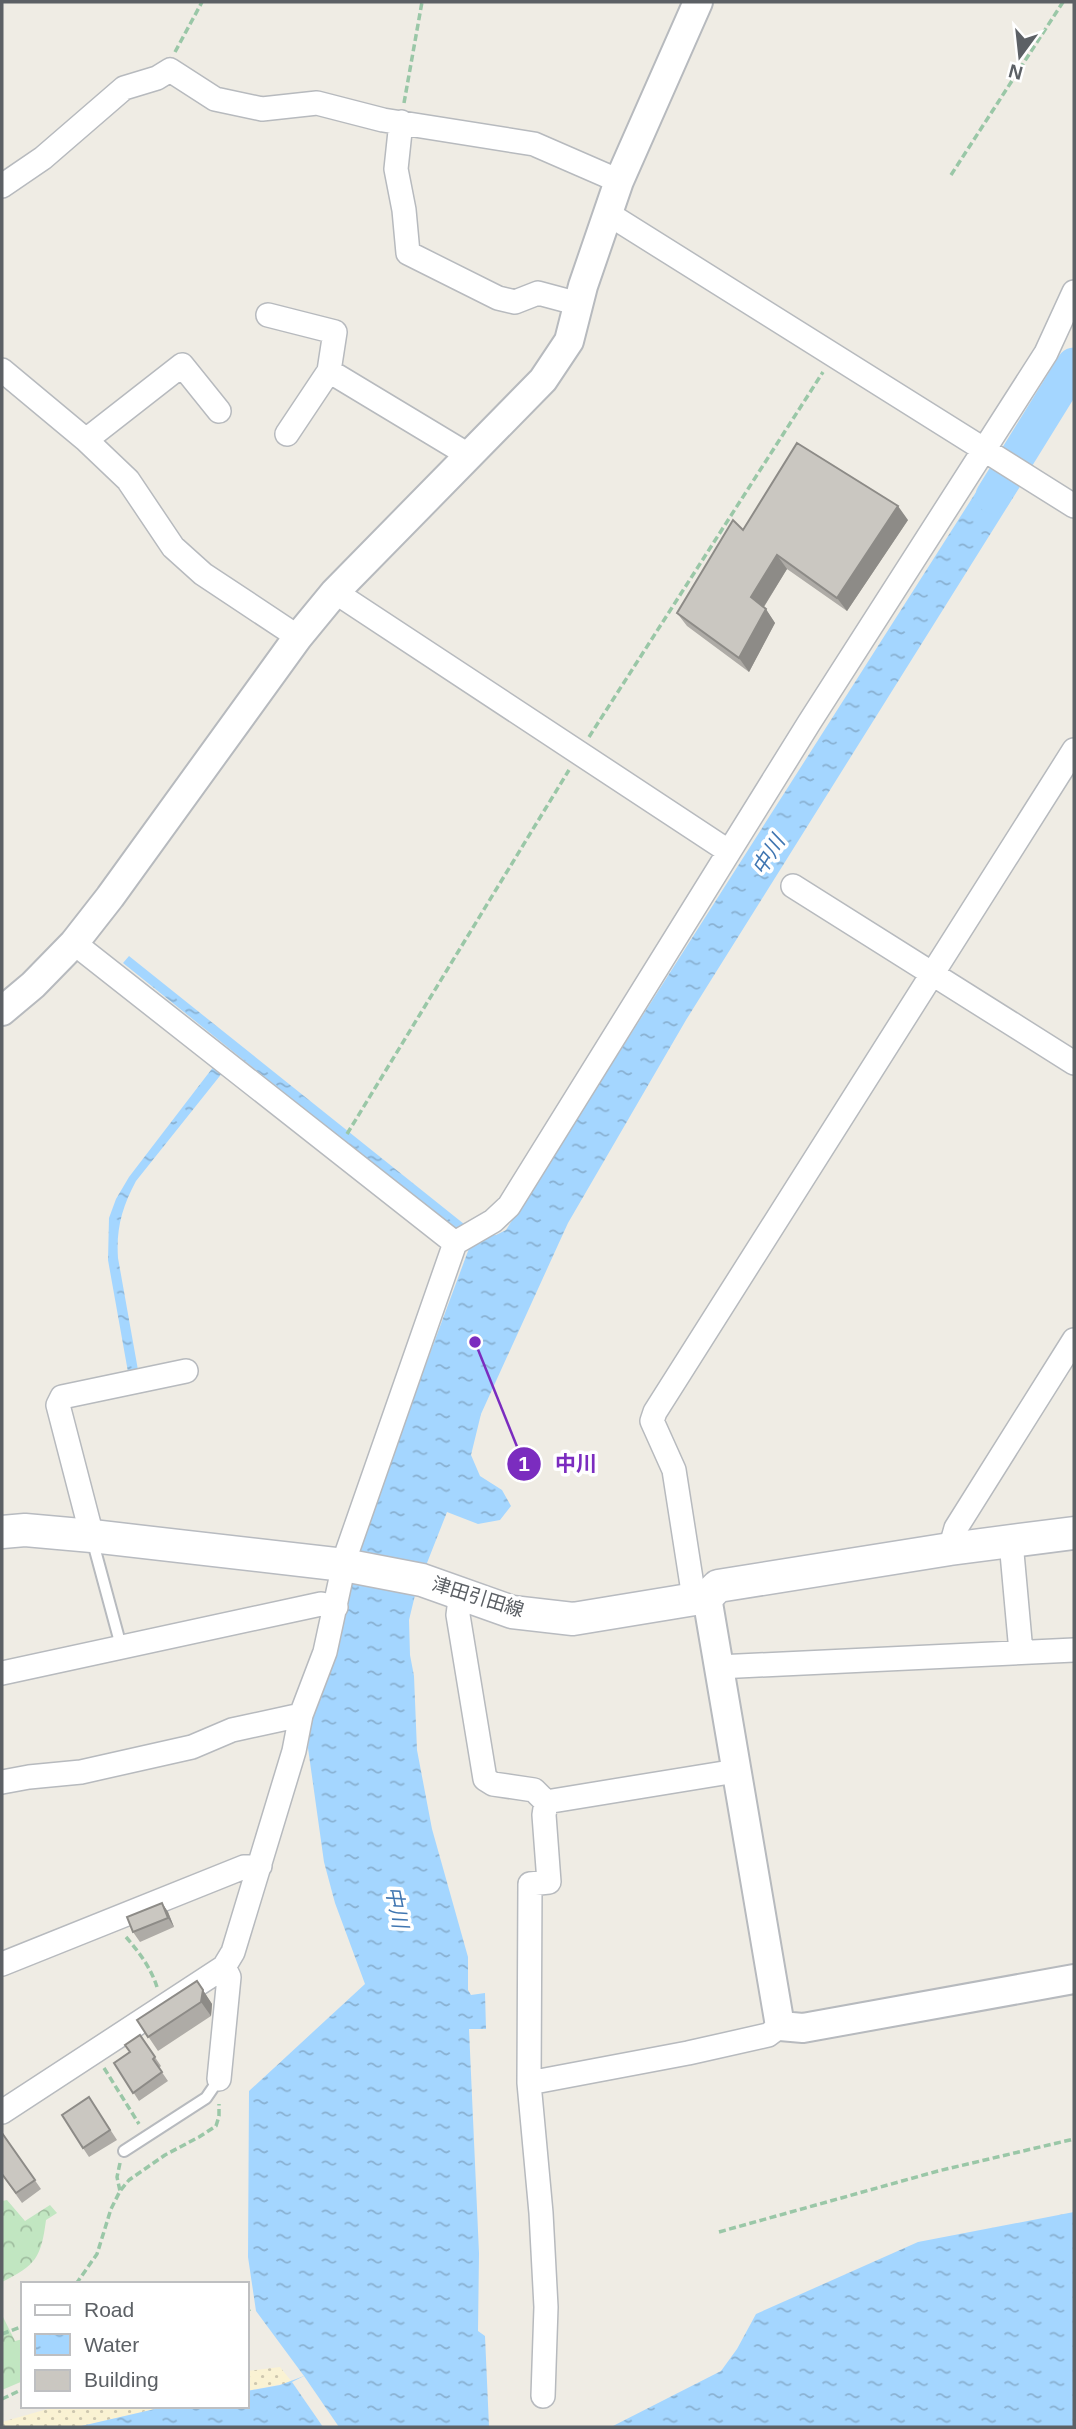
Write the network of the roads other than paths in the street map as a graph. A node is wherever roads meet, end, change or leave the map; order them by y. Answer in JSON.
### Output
{"nodes":[{"id":1,"x":698,"y":2,"type":"edge"},
{"id":2,"x":401,"y":122,"type":"junction"},
{"id":3,"x":619,"y":181,"type":"junction"},
{"id":4,"x":2,"y":186,"type":"edge"},
{"id":5,"x":607,"y":214,"type":"junction"},
{"id":6,"x":1074,"y":292,"type":"edge"},
{"id":7,"x":579,"y":304,"type":"junction"},
{"id":8,"x":268,"y":315,"type":"dead end"},
{"id":9,"x":2,"y":370,"type":"edge"},
{"id":10,"x":329,"y":372,"type":"junction"},
{"id":11,"x":219,"y":411,"type":"dead end"},
{"id":12,"x":287,"y":434,"type":"dead end"},
{"id":13,"x":86,"y":440,"type":"junction"},
{"id":14,"x":989,"y":452,"type":"junction"},
{"id":15,"x":470,"y":456,"type":"junction"},
{"id":16,"x":1074,"y":506,"type":"edge"},
{"id":17,"x":335,"y":592,"type":"junction"},
{"id":18,"x":298,"y":637,"type":"junction"},
{"id":19,"x":1074,"y":750,"type":"edge"},
{"id":20,"x":728,"y":851,"type":"junction"},
{"id":21,"x":793,"y":886,"type":"dead end"},
{"id":22,"x":74,"y":943,"type":"junction"},
{"id":23,"x":933,"y":974,"type":"junction"},
{"id":24,"x":3,"y":1013,"type":"edge"},
{"id":25,"x":1074,"y":1063,"type":"edge"},
{"id":26,"x":455,"y":1243,"type":"junction"},
{"id":27,"x":1074,"y":1340,"type":"edge"},
{"id":28,"x":186,"y":1371,"type":"dead end"},
{"id":29,"x":2,"y":1532,"type":"edge"},
{"id":30,"x":1074,"y":1533,"type":"edge"},
{"id":31,"x":92,"y":1536,"type":"junction"},
{"id":32,"x":1011,"y":1542,"type":"junction"},
{"id":33,"x":950,"y":1549,"type":"junction"},
{"id":34,"x":348,"y":1566,"type":"junction"},
{"id":35,"x":461,"y":1592,"type":"junction"},
{"id":36,"x":700,"y":1597,"type":"junction"},
{"id":37,"x":336,"y":1607,"type":"junction"},
{"id":38,"x":121,"y":1646,"type":"junction"},
{"id":39,"x":1074,"y":1650,"type":"edge"},
{"id":40,"x":1021,"y":1652,"type":"junction"},
{"id":41,"x":718,"y":1667,"type":"junction"},
{"id":42,"x":2,"y":1673,"type":"edge"},
{"id":43,"x":301,"y":1714,"type":"junction"},
{"id":44,"x":736,"y":1771,"type":"junction"},
{"id":45,"x":2,"y":1782,"type":"edge"},
{"id":46,"x":546,"y":1802,"type":"junction"},
{"id":47,"x":260,"y":1866,"type":"junction"},
{"id":48,"x":2,"y":1964,"type":"edge"},
{"id":49,"x":224,"y":1967,"type":"junction"},
{"id":50,"x":1074,"y":1979,"type":"edge"},
{"id":51,"x":780,"y":2026,"type":"junction"},
{"id":52,"x":219,"y":2079,"type":"joint"},
{"id":53,"x":529,"y":2083,"type":"junction"},
{"id":54,"x":2,"y":2112,"type":"edge"},
{"id":55,"x":124,"y":2151,"type":"road end"},
{"id":56,"x":543,"y":2396,"type":"dead end"}],
"edges":[{"from":1,"to":3,"type":"street"},
{"from":2,"to":3,"type":"street"},
{"from":2,"to":4,"type":"street"},
{"from":2,"to":7,"type":"street"},
{"from":3,"to":5,"type":"street"},
{"from":5,"to":7,"type":"street"},
{"from":5,"to":14,"type":"street"},
{"from":6,"to":14,"type":"street"},
{"from":7,"to":15,"type":"street"},
{"from":8,"to":10,"type":"street"},
{"from":9,"to":13,"type":"street"},
{"from":10,"to":12,"type":"street"},
{"from":10,"to":15,"type":"street"},
{"from":11,"to":13,"type":"street"},
{"from":13,"to":18,"type":"street"},
{"from":14,"to":16,"type":"street"},
{"from":14,"to":20,"type":"street"},
{"from":15,"to":17,"type":"street"},
{"from":17,"to":18,"type":"street"},
{"from":17,"to":20,"type":"street"},
{"from":18,"to":22,"type":"street"},
{"from":19,"to":23,"type":"street"},
{"from":20,"to":26,"type":"street"},
{"from":21,"to":23,"type":"street"},
{"from":22,"to":24,"type":"street"},
{"from":22,"to":26,"type":"street"},
{"from":23,"to":25,"type":"street"},
{"from":23,"to":36,"type":"street"},
{"from":26,"to":34,"type":"street"},
{"from":27,"to":33,"type":"street"},
{"from":28,"to":31,"type":"street"},
{"from":29,"to":31,"type":"main road","name":"津田引田線"},
{"from":30,"to":32,"type":"main road","name":"津田引田線"},
{"from":31,"to":34,"type":"main road","name":"津田引田線"},
{"from":31,"to":38,"type":"lane"},
{"from":32,"to":33,"type":"main road","name":"津田引田線"},
{"from":32,"to":40,"type":"street"},
{"from":33,"to":36,"type":"main road","name":"津田引田線"},
{"from":34,"to":35,"type":"main road","name":"津田引田線"},
{"from":34,"to":37,"type":"street"},
{"from":35,"to":36,"type":"main road","name":"津田引田線"},
{"from":35,"to":46,"type":"street"},
{"from":36,"to":41,"type":"street"},
{"from":37,"to":38,"type":"street"},
{"from":37,"to":43,"type":"street"},
{"from":38,"to":42,"type":"street"},
{"from":39,"to":40,"type":"street"},
{"from":40,"to":41,"type":"street"},
{"from":41,"to":44,"type":"street"},
{"from":43,"to":45,"type":"street"},
{"from":43,"to":47,"type":"street"},
{"from":44,"to":46,"type":"street"},
{"from":44,"to":51,"type":"street"},
{"from":46,"to":53,"type":"street"},
{"from":47,"to":48,"type":"street"},
{"from":47,"to":49,"type":"street"},
{"from":49,"to":52,"type":"street"},
{"from":49,"to":54,"type":"street"},
{"from":50,"to":51,"type":"street"},
{"from":51,"to":53,"type":"street"},
{"from":52,"to":55,"type":"lane"},
{"from":53,"to":56,"type":"street"}]}
